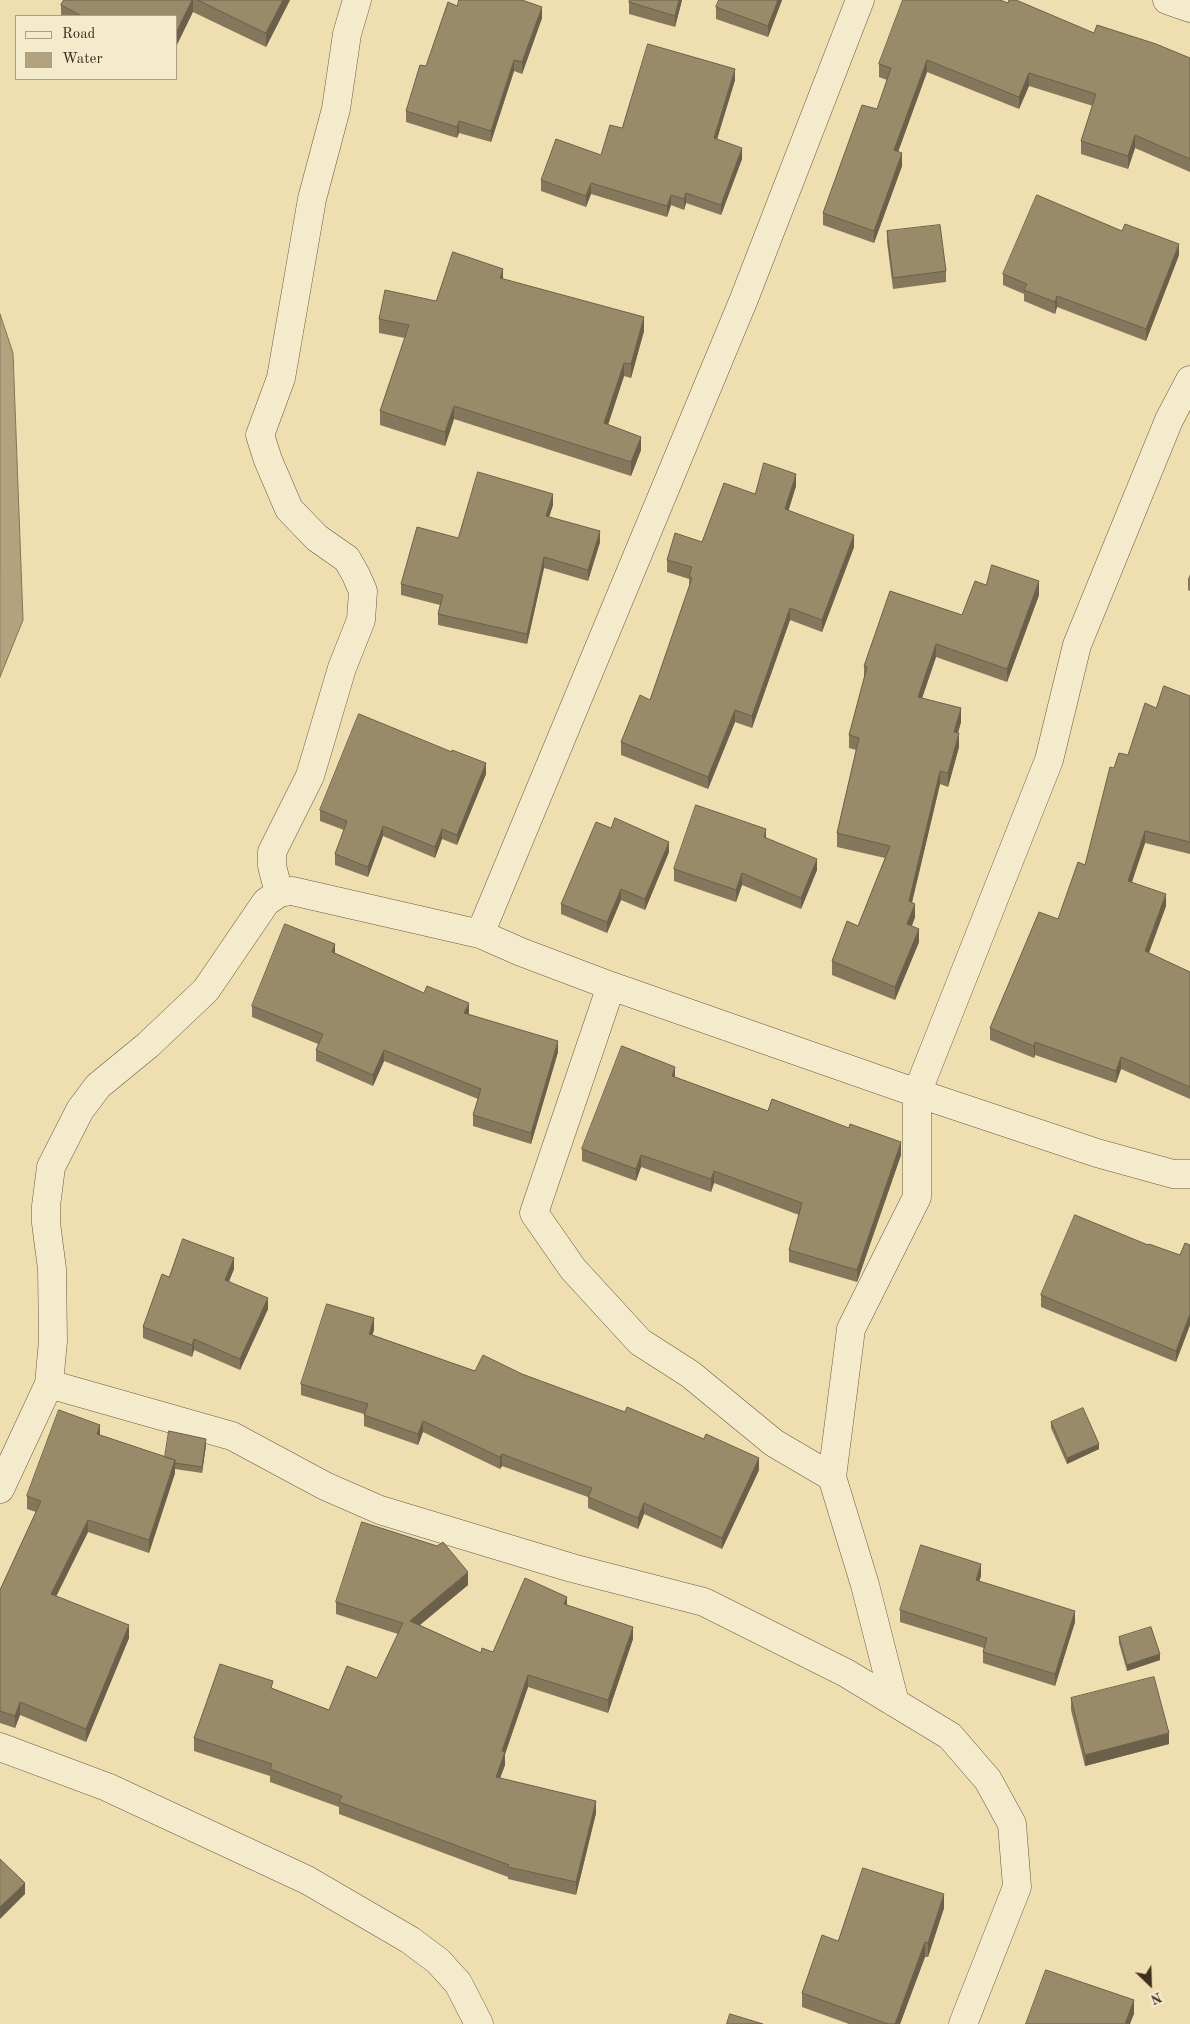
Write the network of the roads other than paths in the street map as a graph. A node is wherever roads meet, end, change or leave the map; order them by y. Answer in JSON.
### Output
{"nodes":[{"id":1,"x":357,"y":0,"type":"edge"},
{"id":2,"x":860,"y":0,"type":"edge"},
{"id":3,"x":1167,"y":0,"type":"edge"},
{"id":4,"x":1190,"y":8,"type":"edge"},
{"id":5,"x":1190,"y":380,"type":"edge"},
{"id":6,"x":279,"y":893,"type":"junction"},
{"id":7,"x":480,"y":934,"type":"junction"},
{"id":8,"x":611,"y":986,"type":"junction"},
{"id":9,"x":916,"y":1093,"type":"junction"},
{"id":10,"x":1190,"y":1174,"type":"edge"},
{"id":11,"x":49,"y":1384,"type":"junction"},
{"id":12,"x":832,"y":1477,"type":"junction"},
{"id":13,"x":0,"y":1488,"type":"edge"},
{"id":14,"x":895,"y":1703,"type":"junction"},
{"id":15,"x":0,"y":1747,"type":"edge"},
{"id":16,"x":480,"y":2024,"type":"edge"},
{"id":17,"x":962,"y":2024,"type":"edge"}],
"edges":[{"from":1,"to":6,"type":"street"},
{"from":2,"to":7,"type":"street"},
{"from":3,"to":4,"type":"street"},
{"from":5,"to":9,"type":"street"},
{"from":6,"to":7,"type":"street"},
{"from":6,"to":11,"type":"street"},
{"from":7,"to":8,"type":"street"},
{"from":8,"to":9,"type":"street"},
{"from":8,"to":12,"type":"street"},
{"from":9,"to":10,"type":"street"},
{"from":9,"to":12,"type":"street"},
{"from":11,"to":13,"type":"street"},
{"from":11,"to":14,"type":"street"},
{"from":12,"to":14,"type":"street"},
{"from":14,"to":17,"type":"street"},
{"from":15,"to":16,"type":"street"}]}
